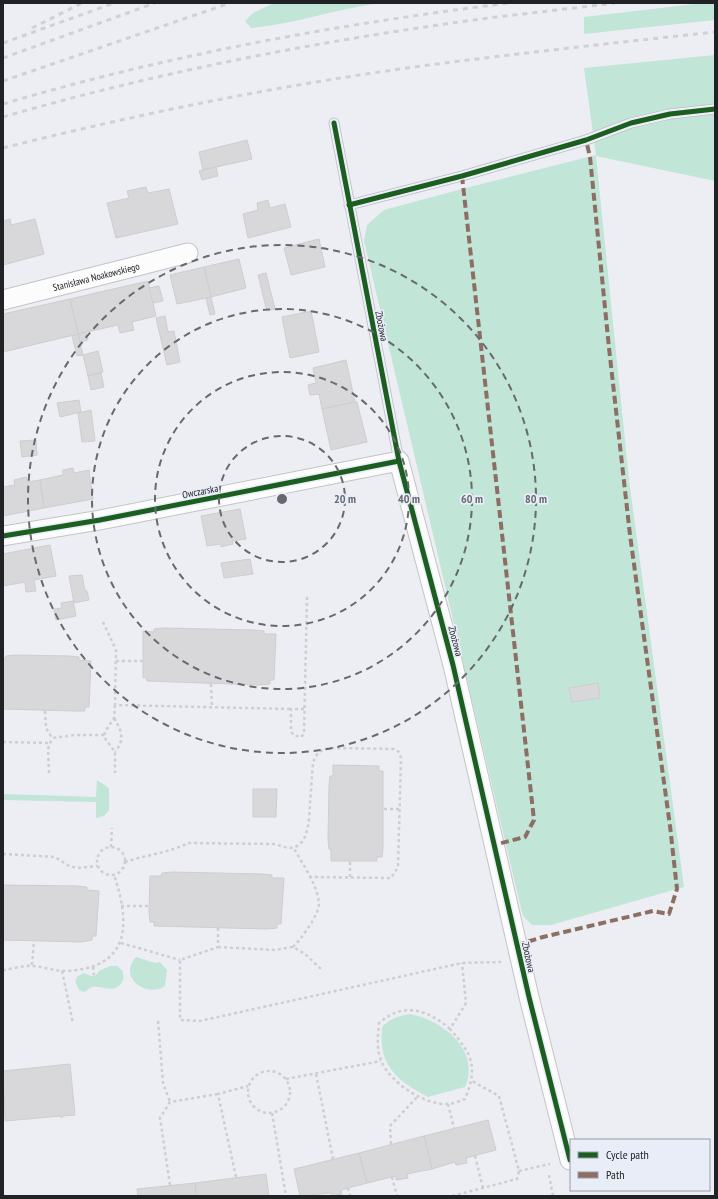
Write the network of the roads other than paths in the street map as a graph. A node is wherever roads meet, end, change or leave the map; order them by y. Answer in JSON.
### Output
{"nodes":[{"id":1,"x":715,"y":109,"type":"edge"},
{"id":2,"x":334,"y":123,"type":"dead end"},
{"id":3,"x":349,"y":205,"type":"junction"},
{"id":4,"x":188,"y":253,"type":"dead end"},
{"id":5,"x":3,"y":300,"type":"edge"},
{"id":6,"x":399,"y":461,"type":"junction"},
{"id":7,"x":3,"y":536,"type":"edge"},
{"id":8,"x":570,"y":1160,"type":"road end"}],
"edges":[{"from":1,"to":3,"type":"lane"},
{"from":2,"to":3,"type":"lane","name":"Zbożowa"},
{"from":3,"to":6,"type":"lane","name":"Zbożowa"},
{"from":4,"to":5,"type":"street","name":"Stanisława Noakowskiego"},
{"from":6,"to":7,"type":"street","name":"Owczarska"},
{"from":6,"to":8,"type":"street","name":"Zbożowa"}]}
